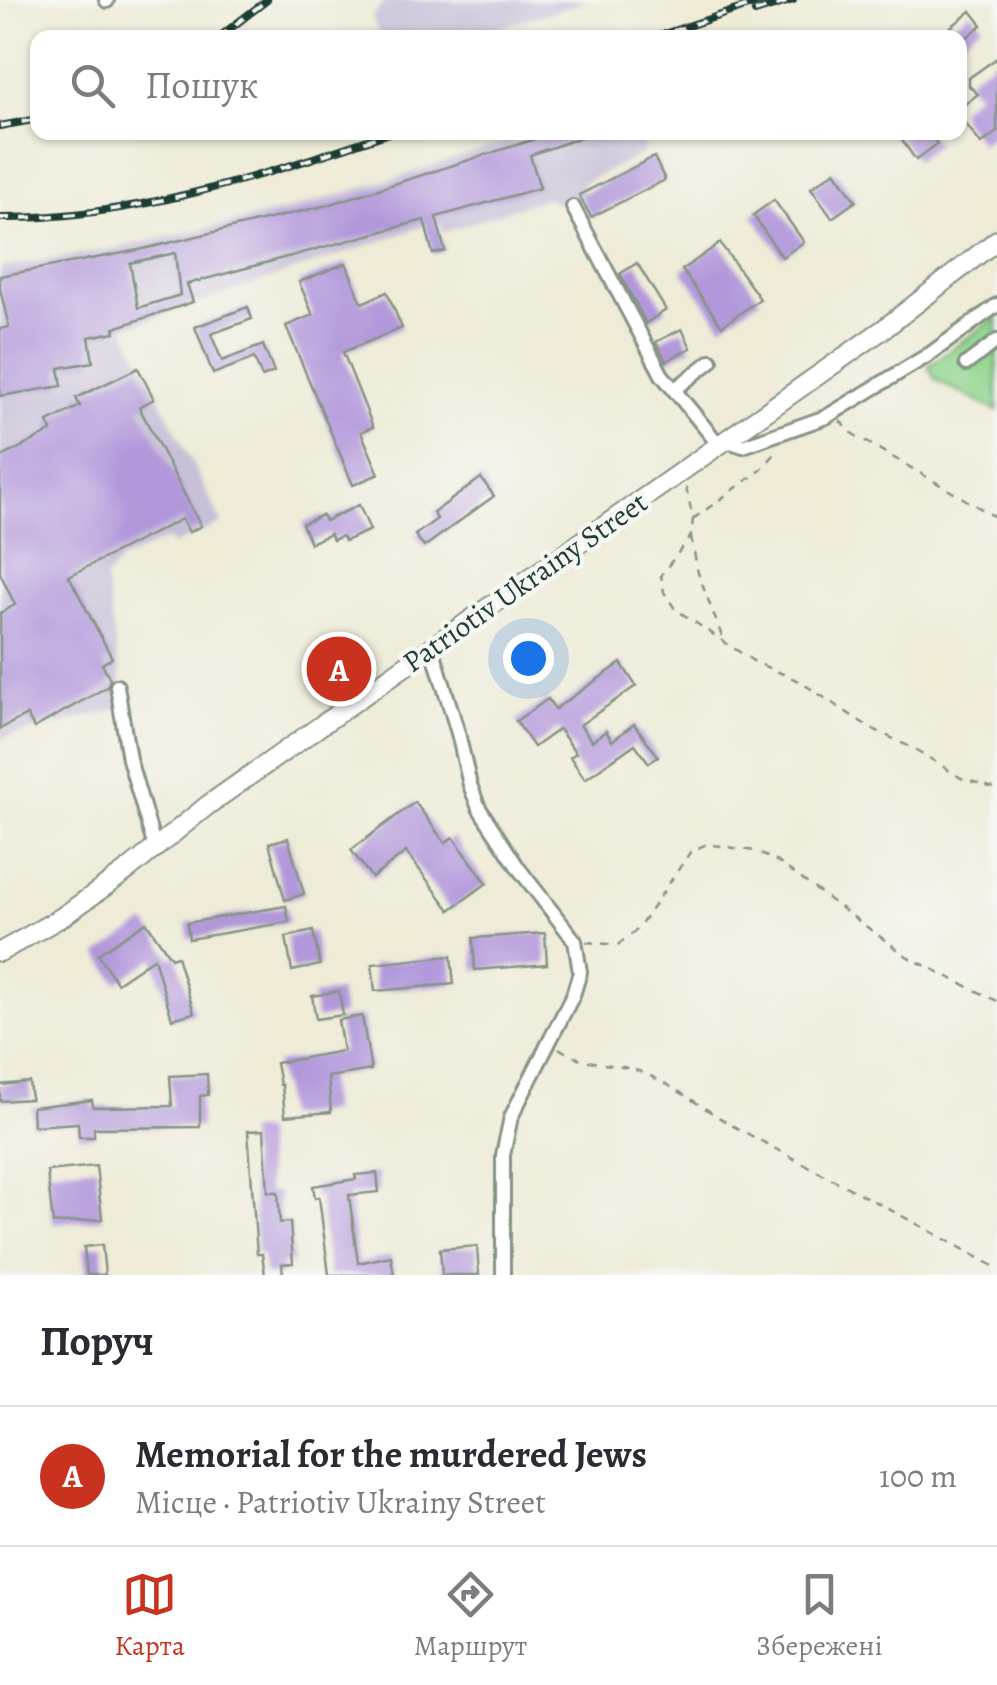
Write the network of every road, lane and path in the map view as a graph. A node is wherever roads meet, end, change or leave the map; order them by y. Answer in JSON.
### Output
{"nodes":[{"id":1,"x":573,"y":207,"type":"dead end"},
{"id":2,"x":997,"y":240,"type":"edge"},
{"id":3,"x":997,"y":305,"type":"edge"},
{"id":4,"x":997,"y":341,"type":"edge"},
{"id":5,"x":711,"y":361,"type":"dead end"},
{"id":6,"x":966,"y":364,"type":"dead end"},
{"id":7,"x":674,"y":390,"type":"junction"},
{"id":8,"x":832,"y":412,"type":"junction"},
{"id":9,"x":789,"y":430,"type":"junction"},
{"id":10,"x":722,"y":442,"type":"junction"},
{"id":11,"x":682,"y":470,"type":"junction"},
{"id":12,"x":997,"y":518,"type":"edge"},
{"id":13,"x":693,"y":519,"type":"junction"},
{"id":14,"x":691,"y":536,"type":"junction"},
{"id":15,"x":724,"y":642,"type":"junction"},
{"id":16,"x":432,"y":647,"type":"junction"},
{"id":17,"x":117,"y":686,"type":"dead end"},
{"id":18,"x":997,"y":789,"type":"edge"},
{"id":19,"x":155,"y":848,"type":"junction"},
{"id":20,"x":575,"y":941,"type":"junction"},
{"id":21,"x":0,"y":952,"type":"edge"},
{"id":22,"x":997,"y":1001,"type":"edge"},
{"id":23,"x":550,"y":1041,"type":"junction"},
{"id":24,"x":997,"y":1268,"type":"edge"},
{"id":25,"x":503,"y":1275,"type":"edge"}],
"edges":[{"from":1,"to":7,"type":"lane"},
{"from":2,"to":10,"type":"main road","name":"Patriotiv Ukrainy Street"},
{"from":3,"to":8,"type":"lane"},
{"from":4,"to":6,"type":"lane"},
{"from":5,"to":7,"type":"lane"},
{"from":7,"to":10,"type":"lane"},
{"from":8,"to":9,"type":"lane"},
{"from":8,"to":12,"type":"path"},
{"from":9,"to":10,"type":"lane"},
{"from":9,"to":13,"type":"path"},
{"from":10,"to":11,"type":"main road","name":"Patriotiv Ukrainy Street"},
{"from":11,"to":13,"type":"path"},
{"from":11,"to":16,"type":"main road","name":"Patriotiv Ukrainy Street"},
{"from":13,"to":14,"type":"path"},
{"from":14,"to":15,"type":"path"},
{"from":14,"to":15,"type":"path"},
{"from":15,"to":18,"type":"path"},
{"from":16,"to":19,"type":"main road","name":"Patriotiv Ukrainy Street"},
{"from":16,"to":20,"type":"lane"},
{"from":17,"to":19,"type":"lane"},
{"from":19,"to":21,"type":"main road","name":"Patriotiv Ukrainy Street"},
{"from":20,"to":22,"type":"path"},
{"from":20,"to":23,"type":"lane"},
{"from":23,"to":24,"type":"path"},
{"from":23,"to":25,"type":"lane"}]}
